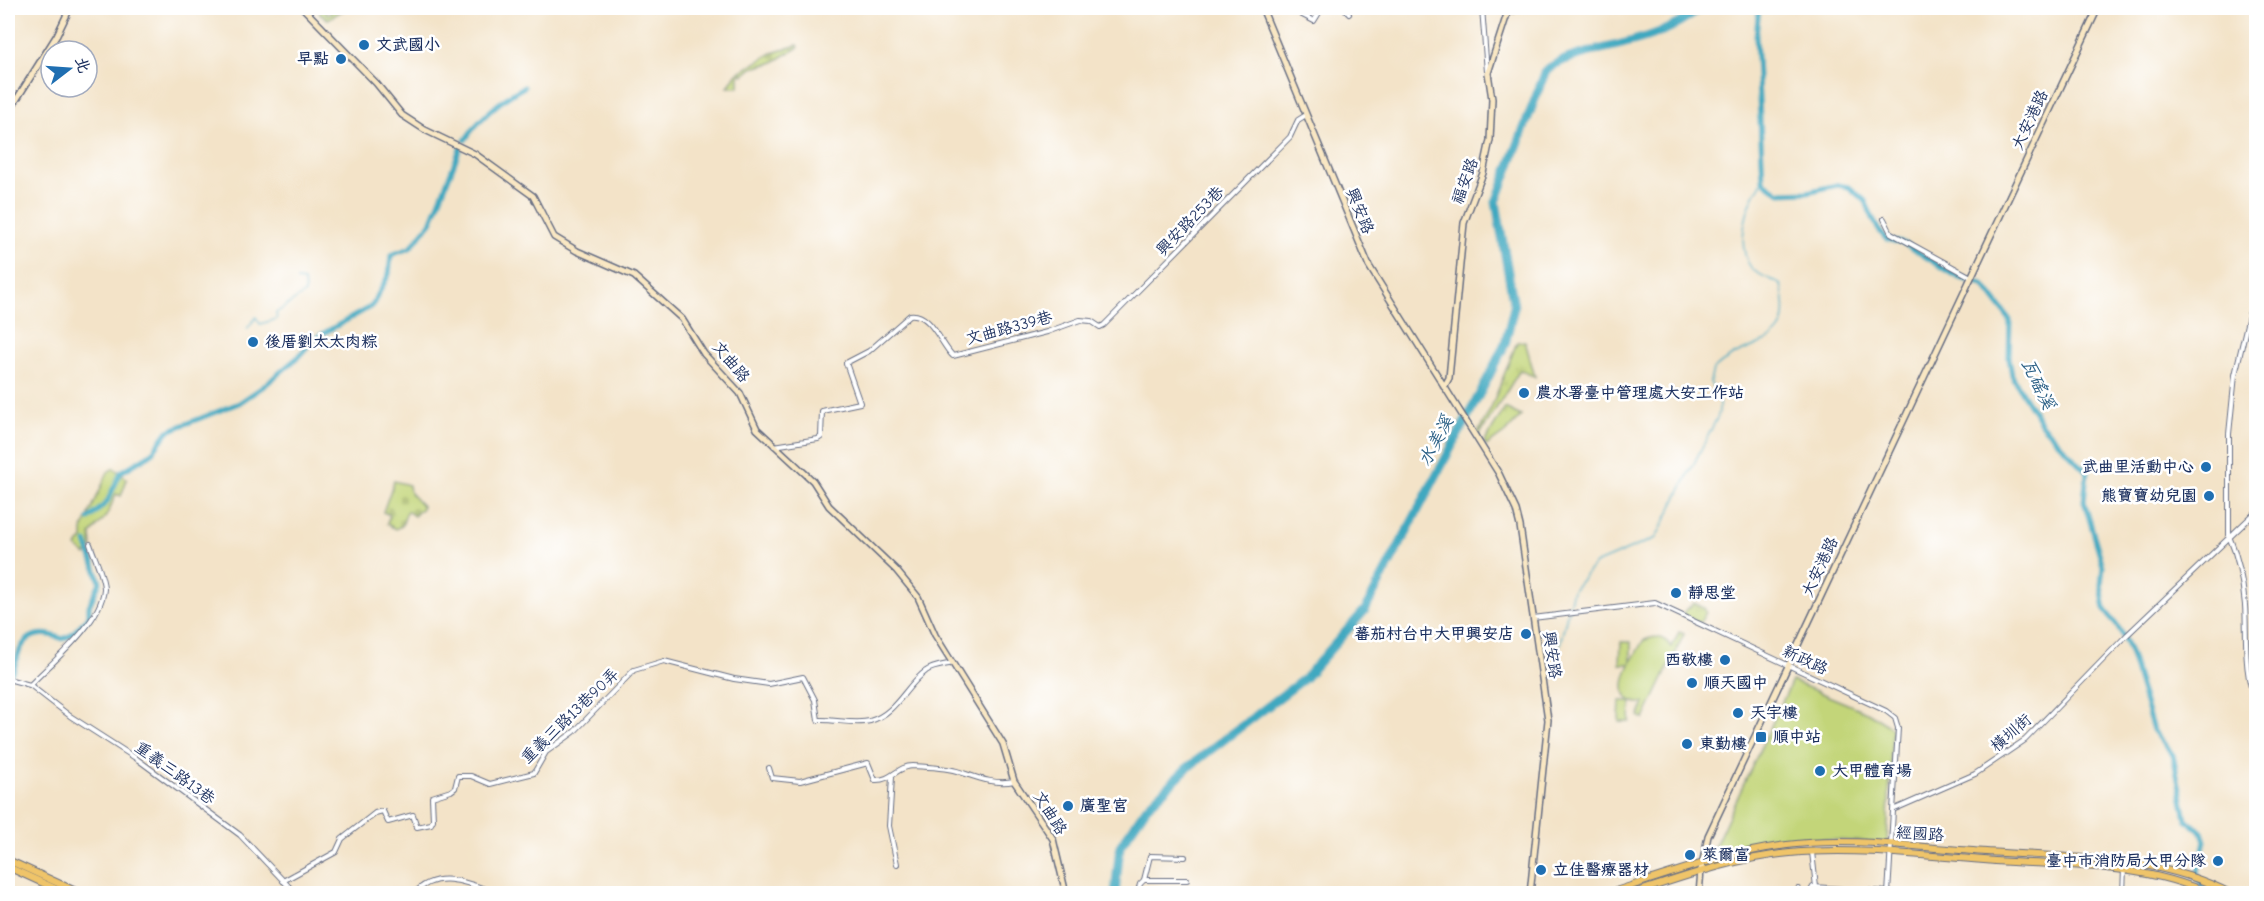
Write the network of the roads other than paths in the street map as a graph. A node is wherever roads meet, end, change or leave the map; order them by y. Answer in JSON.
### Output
{"nodes":[{"id":1,"x":69,"y":8,"type":"edge"},
{"id":2,"x":303,"y":8,"type":"edge"},
{"id":3,"x":1262,"y":8,"type":"edge"},
{"id":4,"x":1288,"y":8,"type":"edge"},
{"id":5,"x":1322,"y":8,"type":"edge"},
{"id":6,"x":1344,"y":8,"type":"edge"},
{"id":7,"x":1482,"y":8,"type":"edge"},
{"id":8,"x":1541,"y":8,"type":"edge"},
{"id":9,"x":2098,"y":8,"type":"edge"},
{"id":10,"x":1509,"y":10,"type":"edge"},
{"id":11,"x":1349,"y":14,"type":"dead end"},
{"id":12,"x":1488,"y":73,"type":"junction"},
{"id":13,"x":8,"y":113,"type":"edge"},
{"id":14,"x":1306,"y":115,"type":"junction"},
{"id":15,"x":1884,"y":219,"type":"dead end"},
{"id":16,"x":1971,"y":277,"type":"junction"},
{"id":17,"x":2256,"y":286,"type":"edge"},
{"id":18,"x":1084,"y":320,"type":"joint"},
{"id":19,"x":1450,"y":364,"type":"junction"},
{"id":20,"x":1440,"y":378,"type":"junction"},
{"id":21,"x":1444,"y":387,"type":"junction"},
{"id":22,"x":774,"y":446,"type":"junction"},
{"id":23,"x":2256,"y":512,"type":"edge"},
{"id":24,"x":2229,"y":536,"type":"junction"},
{"id":25,"x":90,"y":544,"type":"dead end"},
{"id":26,"x":1533,"y":618,"type":"junction"},
{"id":27,"x":953,"y":663,"type":"junction"},
{"id":28,"x":1790,"y":666,"type":"junction"},
{"id":29,"x":10,"y":680,"type":"edge"},
{"id":30,"x":8,"y":685,"type":"edge"},
{"id":31,"x":30,"y":685,"type":"junction"},
{"id":32,"x":2256,"y":698,"type":"edge"},
{"id":33,"x":769,"y":768,"type":"dead end"},
{"id":34,"x":892,"y":777,"type":"junction"},
{"id":35,"x":1014,"y":781,"type":"junction"},
{"id":36,"x":1895,"y":809,"type":"junction"},
{"id":37,"x":1893,"y":845,"type":"junction"},
{"id":38,"x":1812,"y":852,"type":"junction"},
{"id":39,"x":1892,"y":854,"type":"junction"},
{"id":40,"x":1185,"y":857,"type":"dead end"},
{"id":41,"x":8,"y":860,"type":"edge"},
{"id":42,"x":2125,"y":861,"type":"junction"},
{"id":43,"x":897,"y":864,"type":"dead end"},
{"id":44,"x":8,"y":867,"type":"edge"},
{"id":45,"x":1701,"y":867,"type":"junction"},
{"id":46,"x":2124,"y":870,"type":"junction"},
{"id":47,"x":1144,"y":880,"type":"junction"},
{"id":48,"x":1187,"y":880,"type":"dead end"},
{"id":49,"x":283,"y":881,"type":"junction"},
{"id":50,"x":59,"y":886,"type":"junction"},
{"id":51,"x":1814,"y":887,"type":"junction"},
{"id":52,"x":1651,"y":890,"type":"edge"},
{"id":53,"x":1888,"y":893,"type":"edge"},
{"id":54,"x":67,"y":894,"type":"edge"},
{"id":55,"x":82,"y":894,"type":"edge"},
{"id":56,"x":296,"y":894,"type":"edge"},
{"id":57,"x":414,"y":894,"type":"edge"},
{"id":58,"x":498,"y":894,"type":"edge"},
{"id":59,"x":1066,"y":894,"type":"edge"},
{"id":60,"x":1137,"y":894,"type":"edge"},
{"id":61,"x":1530,"y":894,"type":"edge"},
{"id":62,"x":1606,"y":894,"type":"edge"},
{"id":63,"x":1631,"y":894,"type":"edge"},
{"id":64,"x":1699,"y":894,"type":"edge"},
{"id":65,"x":1809,"y":894,"type":"edge"},
{"id":66,"x":1918,"y":894,"type":"edge"},
{"id":67,"x":2123,"y":894,"type":"edge"},
{"id":68,"x":2210,"y":894,"type":"edge"},
{"id":69,"x":2232,"y":894,"type":"edge"}],
"edges":[{"from":1,"to":13,"type":"street"},
{"from":2,"to":22,"type":"street","name":"文曲路"},
{"from":3,"to":14,"type":"street","name":"興安路"},
{"from":4,"to":5,"type":"street"},
{"from":6,"to":11,"type":"street"},
{"from":7,"to":12,"type":"street","name":"福安路"},
{"from":8,"to":10,"type":"street"},
{"from":9,"to":16,"type":"street","name":"大安港路"},
{"from":10,"to":12,"type":"street"},
{"from":12,"to":19,"type":"street","name":"福安路"},
{"from":14,"to":18,"type":"street","name":"興安路253巷"},
{"from":14,"to":20,"type":"street","name":"興安路"},
{"from":15,"to":16,"type":"street"},
{"from":16,"to":28,"type":"street","name":"大安港路"},
{"from":17,"to":24,"type":"street"},
{"from":18,"to":22,"type":"street","name":"文曲路339巷"},
{"from":19,"to":20,"type":"street","name":"福安路"},
{"from":19,"to":21,"type":"street","name":"福安路"},
{"from":20,"to":21,"type":"street","name":"興安路"},
{"from":21,"to":26,"type":"street","name":"興安路"},
{"from":22,"to":27,"type":"street","name":"文曲路"},
{"from":23,"to":24,"type":"street"},
{"from":24,"to":32,"type":"street"},
{"from":24,"to":36,"type":"street","name":"橫圳街"},
{"from":25,"to":31,"type":"street"},
{"from":26,"to":28,"type":"street","name":"新政路"},
{"from":26,"to":61,"type":"street","name":"興安路"},
{"from":27,"to":35,"type":"street","name":"文曲路"},
{"from":27,"to":49,"type":"street","name":"重義三路13巷90弄"},
{"from":28,"to":36,"type":"street","name":"新政路"},
{"from":28,"to":45,"type":"street","name":"大安港路"},
{"from":29,"to":30,"type":"street"},
{"from":29,"to":31,"type":"street"},
{"from":31,"to":49,"type":"street","name":"重義三路13巷"},
{"from":33,"to":34,"type":"street"},
{"from":34,"to":35,"type":"street"},
{"from":34,"to":43,"type":"street"},
{"from":35,"to":59,"type":"street","name":"文曲路"},
{"from":36,"to":37,"type":"street","name":"新政路"},
{"from":37,"to":39,"type":"street","name":"新政路"},
{"from":37,"to":42,"type":"main road","name":"經國路"},
{"from":37,"to":45,"type":"main road","name":"經國路"},
{"from":38,"to":39,"type":"main road","name":"經國路"},
{"from":38,"to":45,"type":"main road","name":"經國路"},
{"from":38,"to":51,"type":"street"},
{"from":39,"to":46,"type":"main road","name":"經國路"},
{"from":39,"to":53,"type":"street","name":"新政路"},
{"from":40,"to":47,"type":"street"},
{"from":41,"to":50,"type":"main road"},
{"from":42,"to":46,"type":"street"},
{"from":42,"to":69,"type":"main road","name":"經國路"},
{"from":44,"to":50,"type":"main road"},
{"from":45,"to":52,"type":"main road","name":"經國路"},
{"from":45,"to":62,"type":"main road","name":"經國路"},
{"from":45,"to":64,"type":"street","name":"大安港路"},
{"from":46,"to":67,"type":"street"},
{"from":46,"to":68,"type":"main road","name":"經國路"},
{"from":47,"to":48,"type":"street"},
{"from":47,"to":60,"type":"street"},
{"from":49,"to":56,"type":"street","name":"重義三路13巷"},
{"from":50,"to":54,"type":"main road"},
{"from":50,"to":55,"type":"main road"},
{"from":51,"to":53,"type":"street"},
{"from":51,"to":65,"type":"street"},
{"from":52,"to":63,"type":"main road","name":"經國路"},
{"from":53,"to":66,"type":"street"},
{"from":57,"to":58,"type":"street"}]}
